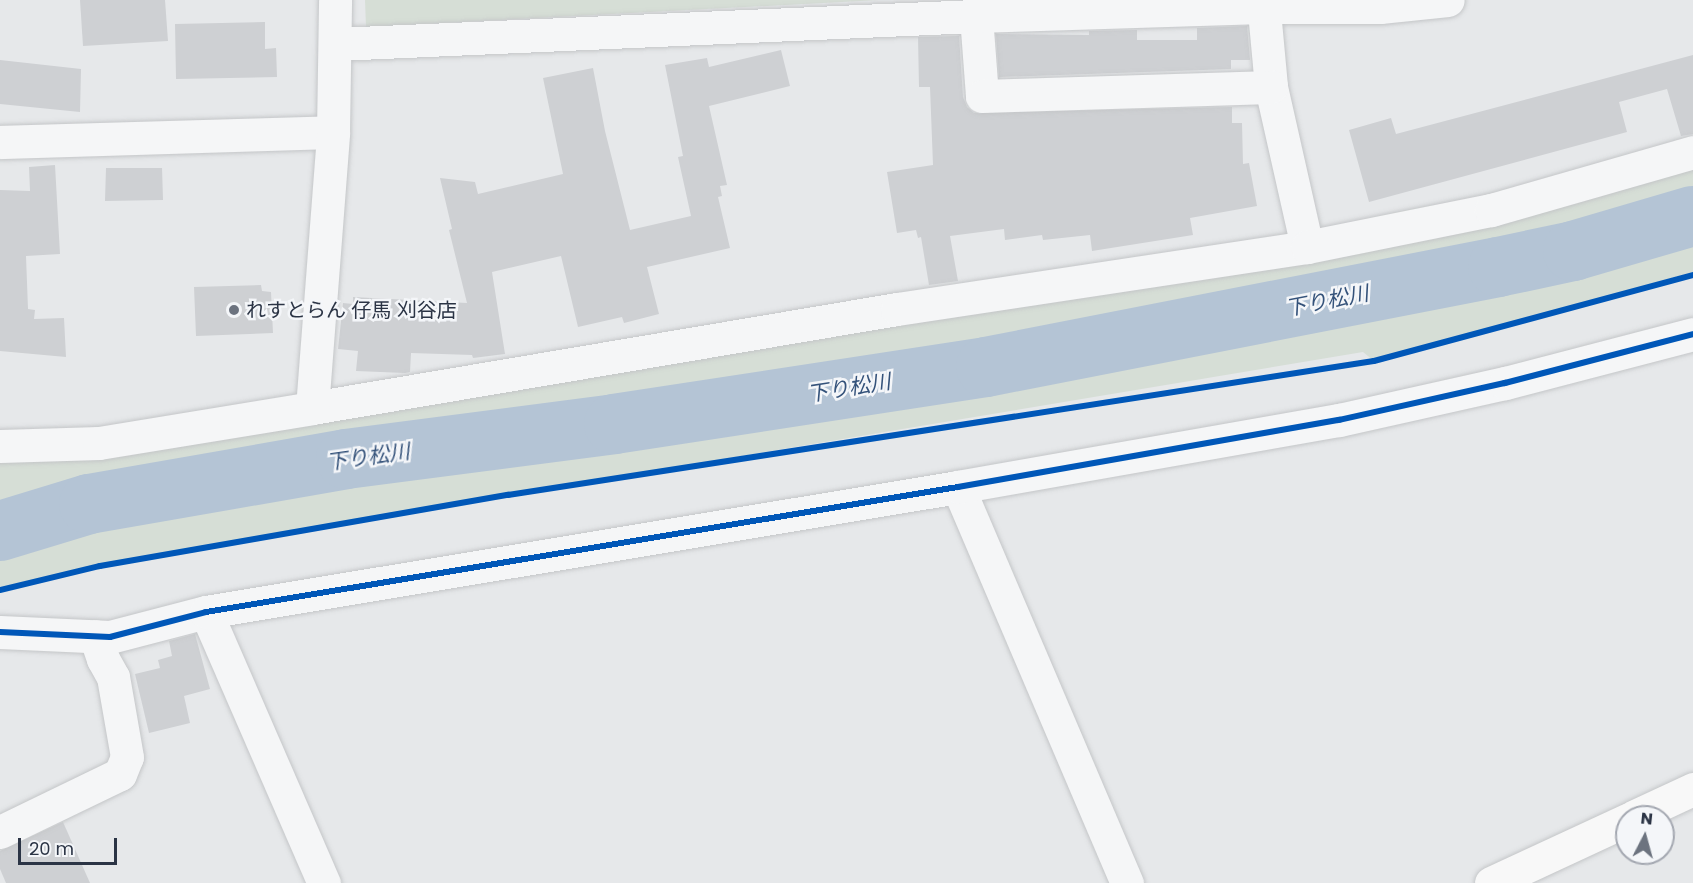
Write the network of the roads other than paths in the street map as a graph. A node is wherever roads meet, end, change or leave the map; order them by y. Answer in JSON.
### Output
{"nodes":[{"id":1,"x":335,"y":0,"type":"edge"},
{"id":2,"x":1448,"y":0,"type":"edge"},
{"id":3,"x":1263,"y":4,"type":"edge"},
{"id":4,"x":1379,"y":4,"type":"edge"},
{"id":5,"x":976,"y":16,"type":"junction"},
{"id":6,"x":336,"y":44,"type":"junction"},
{"id":7,"x":1270,"y":87,"type":"junction"},
{"id":8,"x":333,"y":132,"type":"junction"},
{"id":9,"x":0,"y":142,"type":"edge"},
{"id":10,"x":1693,"y":152,"type":"edge"},
{"id":11,"x":1307,"y":247,"type":"junction"},
{"id":12,"x":1691,"y":339,"type":"edge"},
{"id":13,"x":312,"y":408,"type":"junction"},
{"id":14,"x":0,"y":446,"type":"edge"},
{"id":15,"x":958,"y":487,"type":"junction"},
{"id":16,"x":206,"y":612,"type":"junction"},
{"id":17,"x":0,"y":632,"type":"edge"},
{"id":18,"x":95,"y":636,"type":"junction"},
{"id":19,"x":1693,"y":789,"type":"edge"},
{"id":20,"x":1659,"y":805,"type":"edge"},
{"id":21,"x":1615,"y":826,"type":"edge"},
{"id":22,"x":0,"y":832,"type":"edge"},
{"id":23,"x":324,"y":883,"type":"edge"},
{"id":24,"x":1127,"y":883,"type":"edge"},
{"id":25,"x":1491,"y":883,"type":"edge"}],
"edges":[{"from":1,"to":6,"type":"street"},
{"from":2,"to":4,"type":"street"},
{"from":3,"to":4,"type":"street"},
{"from":3,"to":5,"type":"street"},
{"from":3,"to":7,"type":"street"},
{"from":5,"to":6,"type":"street"},
{"from":5,"to":7,"type":"street"},
{"from":6,"to":8,"type":"street"},
{"from":7,"to":11,"type":"street"},
{"from":8,"to":9,"type":"street"},
{"from":8,"to":13,"type":"street"},
{"from":10,"to":11,"type":"street"},
{"from":11,"to":13,"type":"street"},
{"from":12,"to":15,"type":"street"},
{"from":13,"to":14,"type":"street"},
{"from":15,"to":16,"type":"street"},
{"from":15,"to":24,"type":"street"},
{"from":16,"to":18,"type":"street"},
{"from":16,"to":23,"type":"street"},
{"from":17,"to":18,"type":"street"},
{"from":18,"to":22,"type":"street"},
{"from":19,"to":20,"type":"street"},
{"from":21,"to":25,"type":"street"}]}
